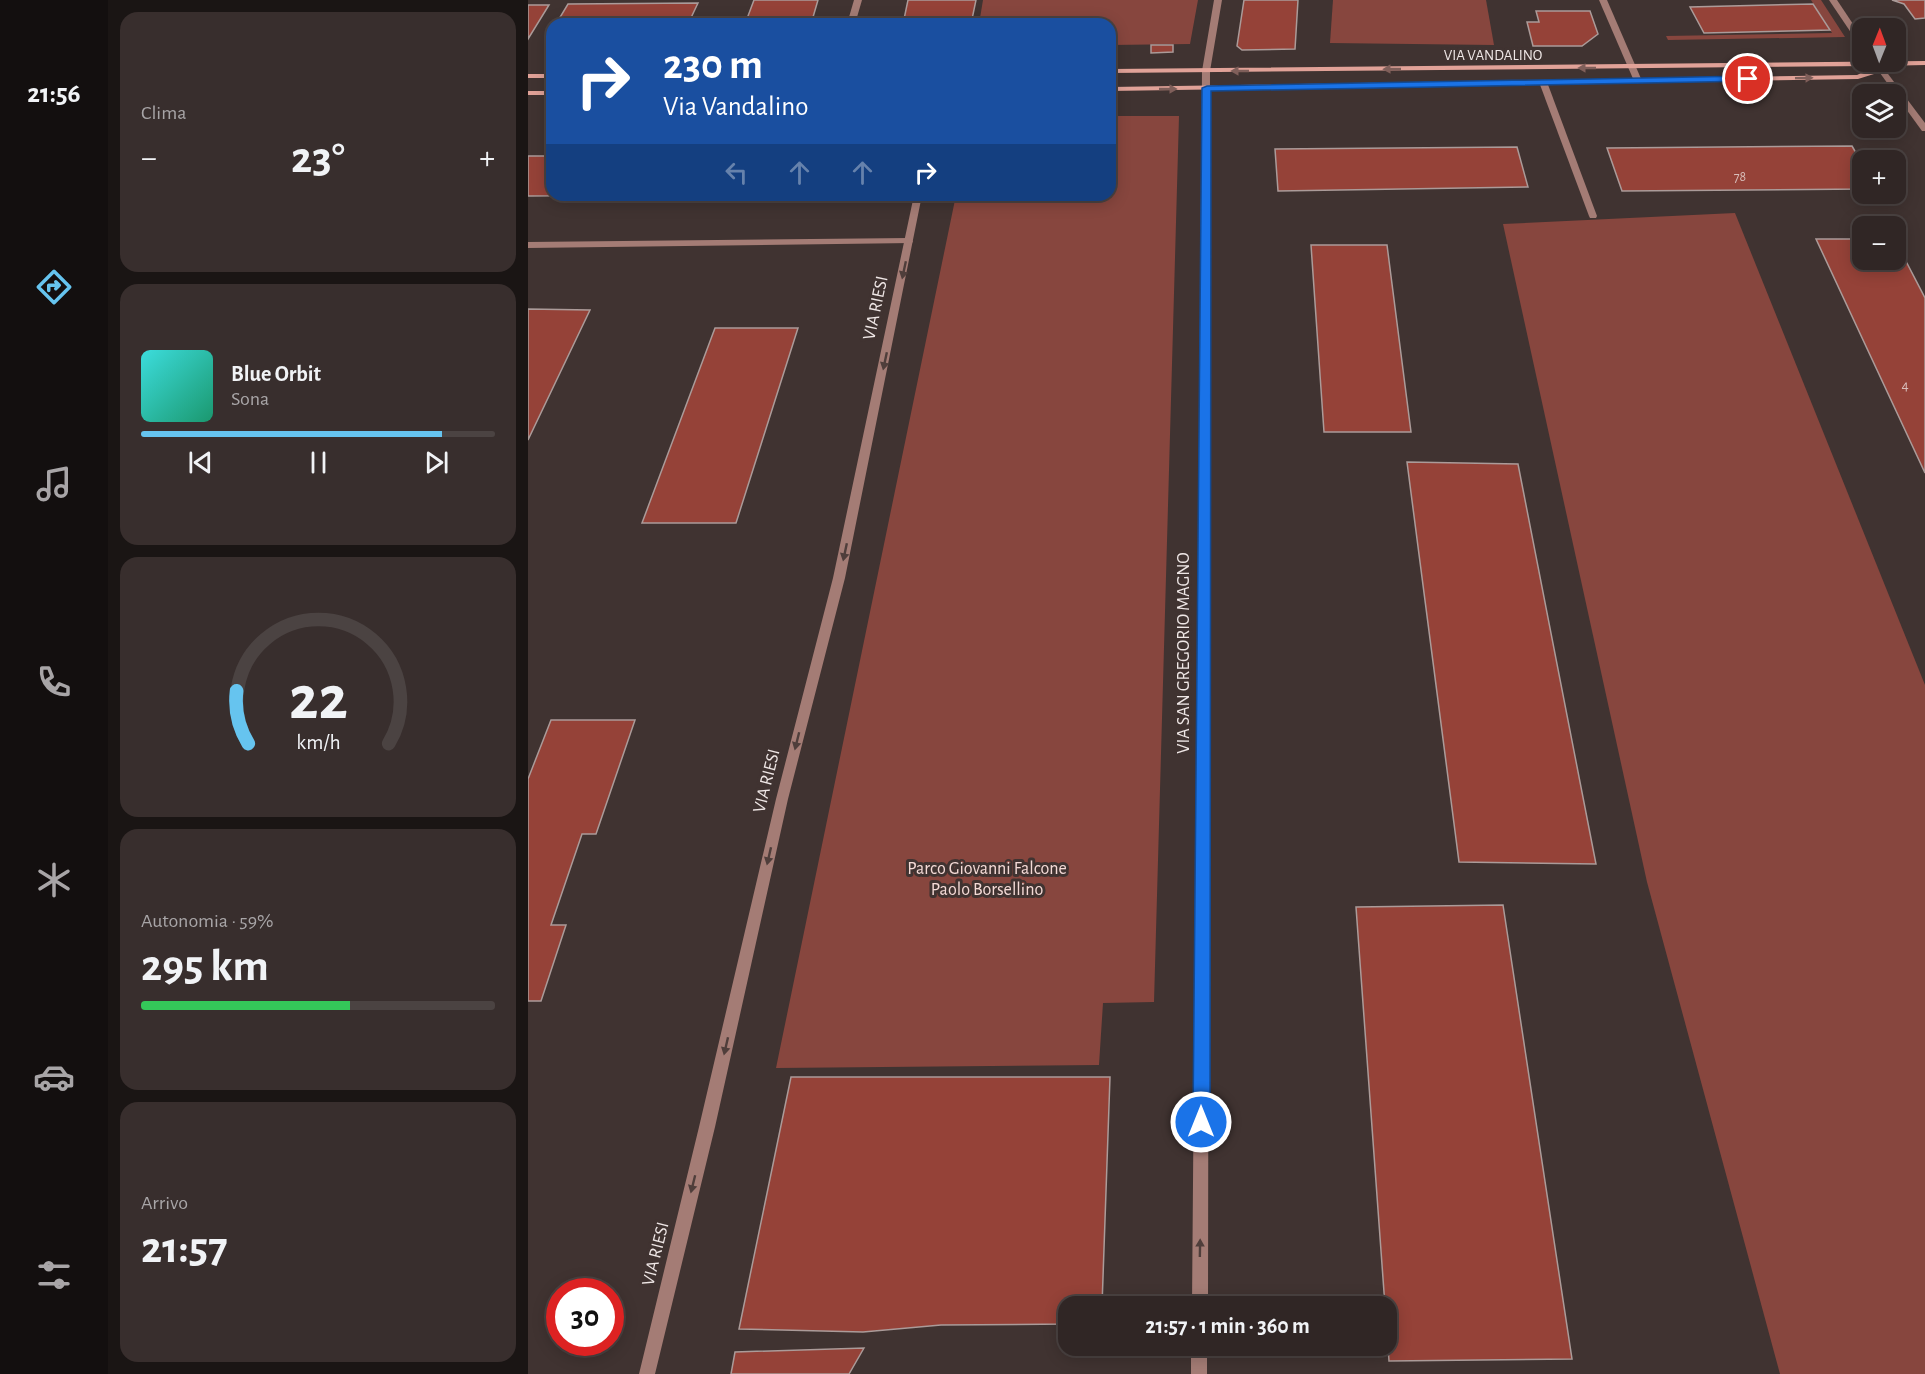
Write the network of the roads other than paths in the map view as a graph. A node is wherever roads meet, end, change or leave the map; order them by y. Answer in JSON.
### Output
{"nodes":[{"id":1,"x":858,"y":0,"type":"edge"},
{"id":2,"x":1218,"y":0,"type":"edge"},
{"id":3,"x":1603,"y":0,"type":"edge"},
{"id":4,"x":1833,"y":0,"type":"edge"},
{"id":5,"x":853,"y":18,"type":"edge"},
{"id":6,"x":1852,"y":28,"type":"edge"},
{"id":7,"x":1852,"y":63,"type":"edge"},
{"id":8,"x":1906,"y":63,"type":"edge"},
{"id":9,"x":1925,"y":63,"type":"edge"},
{"id":10,"x":1631,"y":67,"type":"junction"},
{"id":11,"x":1116,"y":71,"type":"edge"},
{"id":12,"x":1206,"y":71,"type":"junction"},
{"id":13,"x":1871,"y":72,"type":"edge"},
{"id":14,"x":1883,"y":72,"type":"edge"},
{"id":15,"x":528,"y":76,"type":"edge"},
{"id":16,"x":546,"y":76,"type":"edge"},
{"id":17,"x":1638,"y":81,"type":"junction"},
{"id":18,"x":1543,"y":82,"type":"junction"},
{"id":19,"x":1207,"y":88,"type":"junction"},
{"id":20,"x":1116,"y":89,"type":"edge"},
{"id":21,"x":528,"y":93,"type":"edge"},
{"id":22,"x":546,"y":93,"type":"edge"},
{"id":23,"x":1925,"y":129,"type":"edge"},
{"id":24,"x":917,"y":201,"type":"edge"},
{"id":25,"x":1593,"y":216,"type":"dead end"},
{"id":26,"x":909,"y":241,"type":"junction"},
{"id":27,"x":528,"y":245,"type":"edge"},
{"id":28,"x":1200,"y":1296,"type":"edge"},
{"id":29,"x":1199,"y":1356,"type":"edge"},
{"id":30,"x":647,"y":1374,"type":"edge"},
{"id":31,"x":1199,"y":1374,"type":"edge"}],
"edges":[{"from":1,"to":5,"type":"street"},
{"from":2,"to":12,"type":"street","name":"VIA SAN GREGORIO MAGNO"},
{"from":3,"to":10,"type":"street"},
{"from":4,"to":6,"type":"street"},
{"from":7,"to":10,"type":"street","name":"VIA VANDALINO"},
{"from":8,"to":9,"type":"street","name":"VIA VANDALINO"},
{"from":10,"to":12,"type":"street","name":"VIA VANDALINO","one_way":true},
{"from":10,"to":17,"type":"street"},
{"from":11,"to":12,"type":"street","name":"VIA VANDALINO"},
{"from":12,"to":19,"type":"street","name":"VIA SAN GREGORIO MAGNO"},
{"from":17,"to":13,"type":"street","name":"VIA VANDALINO","one_way":true},
{"from":14,"to":23,"type":"street"},
{"from":15,"to":16,"type":"street"},
{"from":17,"to":18,"type":"street","name":"VIA VANDALINO"},
{"from":18,"to":19,"type":"street","name":"VIA VANDALINO"},
{"from":18,"to":25,"type":"street"},
{"from":20,"to":19,"type":"street","name":"VIA VANDALINO","one_way":true},
{"from":28,"to":19,"type":"street","name":"VIA SAN GREGORIO MAGNO","one_way":true},
{"from":21,"to":22,"type":"street"},
{"from":24,"to":26,"type":"street","name":"VIA RIESI"},
{"from":26,"to":27,"type":"street"},
{"from":26,"to":30,"type":"street","name":"VIA RIESI","one_way":true},
{"from":29,"to":31,"type":"street"}]}
